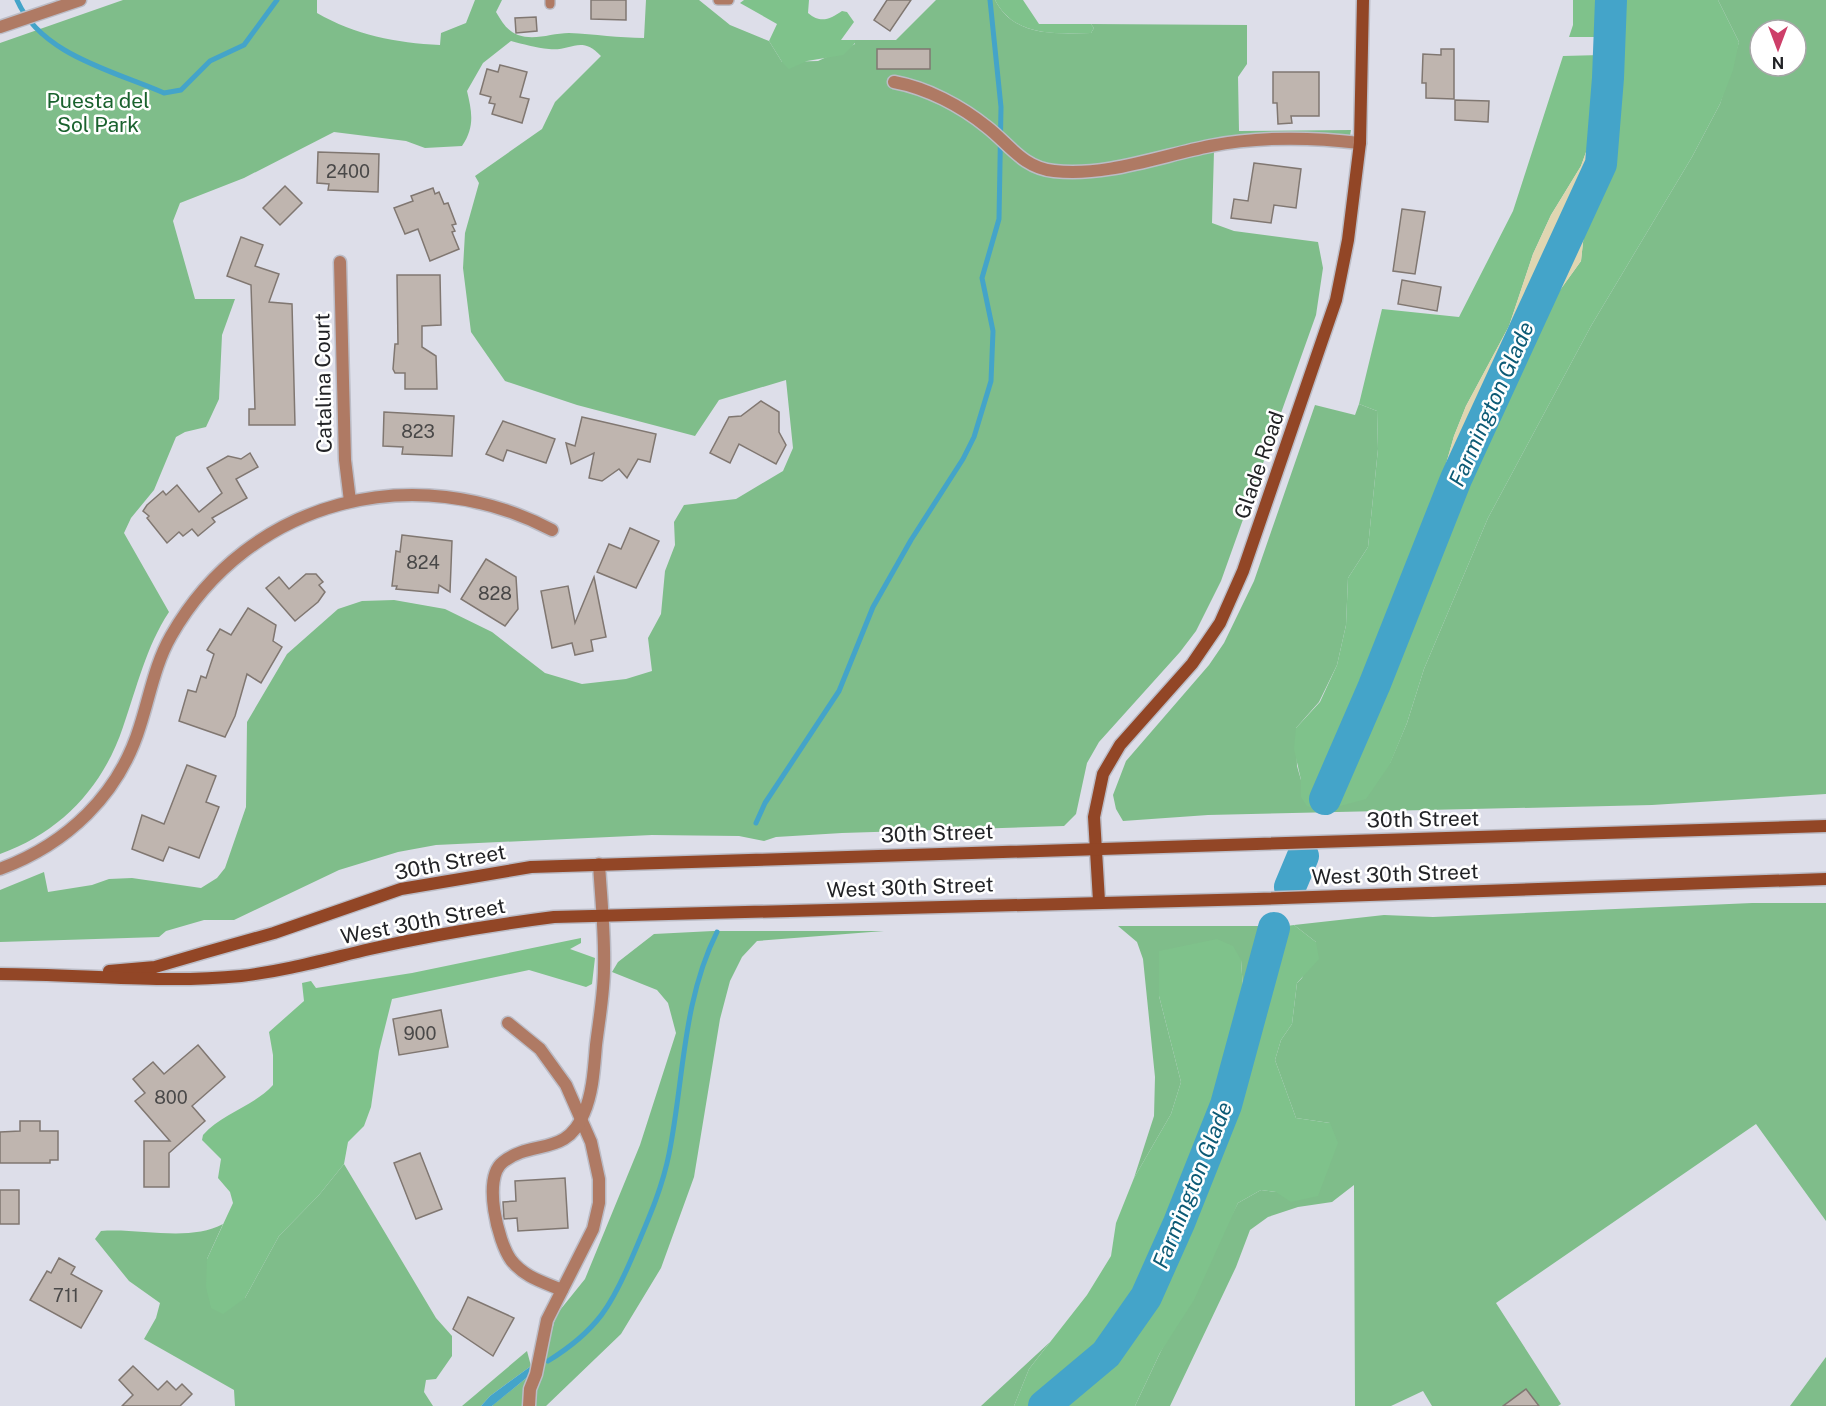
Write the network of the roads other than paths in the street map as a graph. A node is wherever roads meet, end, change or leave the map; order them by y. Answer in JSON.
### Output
{"nodes":[{"id":1,"x":80,"y":0,"type":"edge"},
{"id":2,"x":718,"y":0,"type":"edge"},
{"id":3,"x":729,"y":0,"type":"edge"},
{"id":4,"x":1363,"y":0,"type":"edge"},
{"id":5,"x":0,"y":27,"type":"edge"},
{"id":6,"x":894,"y":82,"type":"dead end"},
{"id":7,"x":1360,"y":142,"type":"junction"},
{"id":8,"x":340,"y":262,"type":"dead end"},
{"id":9,"x":350,"y":501,"type":"junction"},
{"id":10,"x":552,"y":530,"type":"dead end"},
{"id":11,"x":1826,"y":826,"type":"edge"},
{"id":12,"x":1095,"y":847,"type":"junction"},
{"id":13,"x":599,"y":864,"type":"junction"},
{"id":14,"x":0,"y":869,"type":"edge"},
{"id":15,"x":1826,"y":879,"type":"edge"},
{"id":16,"x":1099,"y":902,"type":"junction"},
{"id":17,"x":601,"y":916,"type":"junction"},
{"id":18,"x":0,"y":974,"type":"edge"},
{"id":19,"x":63,"y":974,"type":"junction"},
{"id":20,"x":508,"y":1023,"type":"dead end"},
{"id":21,"x":581,"y":1119,"type":"junction"},
{"id":22,"x":562,"y":1290,"type":"junction"},
{"id":23,"x":529,"y":1406,"type":"edge"}],
"edges":[{"from":1,"to":5,"type":"street"},
{"from":2,"to":3,"type":"lane"},
{"from":4,"to":7,"type":"main road","name":"Glade Road"},
{"from":6,"to":7,"type":"street"},
{"from":7,"to":12,"type":"main road","name":"Glade Road"},
{"from":8,"to":9,"type":"street","name":"Catalina Court"},
{"from":9,"to":10,"type":"street"},
{"from":9,"to":14,"type":"street"},
{"from":11,"to":12,"type":"main road","name":"30th Street"},
{"from":12,"to":13,"type":"main road","name":"30th Street"},
{"from":12,"to":16,"type":"main road","name":"Glade Road"},
{"from":13,"to":17,"type":"street"},
{"from":13,"to":19,"type":"main road","name":"30th Street"},
{"from":15,"to":16,"type":"main road","name":"West 30th Street"},
{"from":16,"to":17,"type":"main road","name":"West 30th Street"},
{"from":17,"to":19,"type":"main road","name":"West 30th Street"},
{"from":17,"to":21,"type":"street"},
{"from":18,"to":19,"type":"main road","name":"West 30th Street"},
{"from":20,"to":21,"type":"street"},
{"from":21,"to":22,"type":"street"},
{"from":21,"to":22,"type":"street"},
{"from":22,"to":23,"type":"street"}]}
